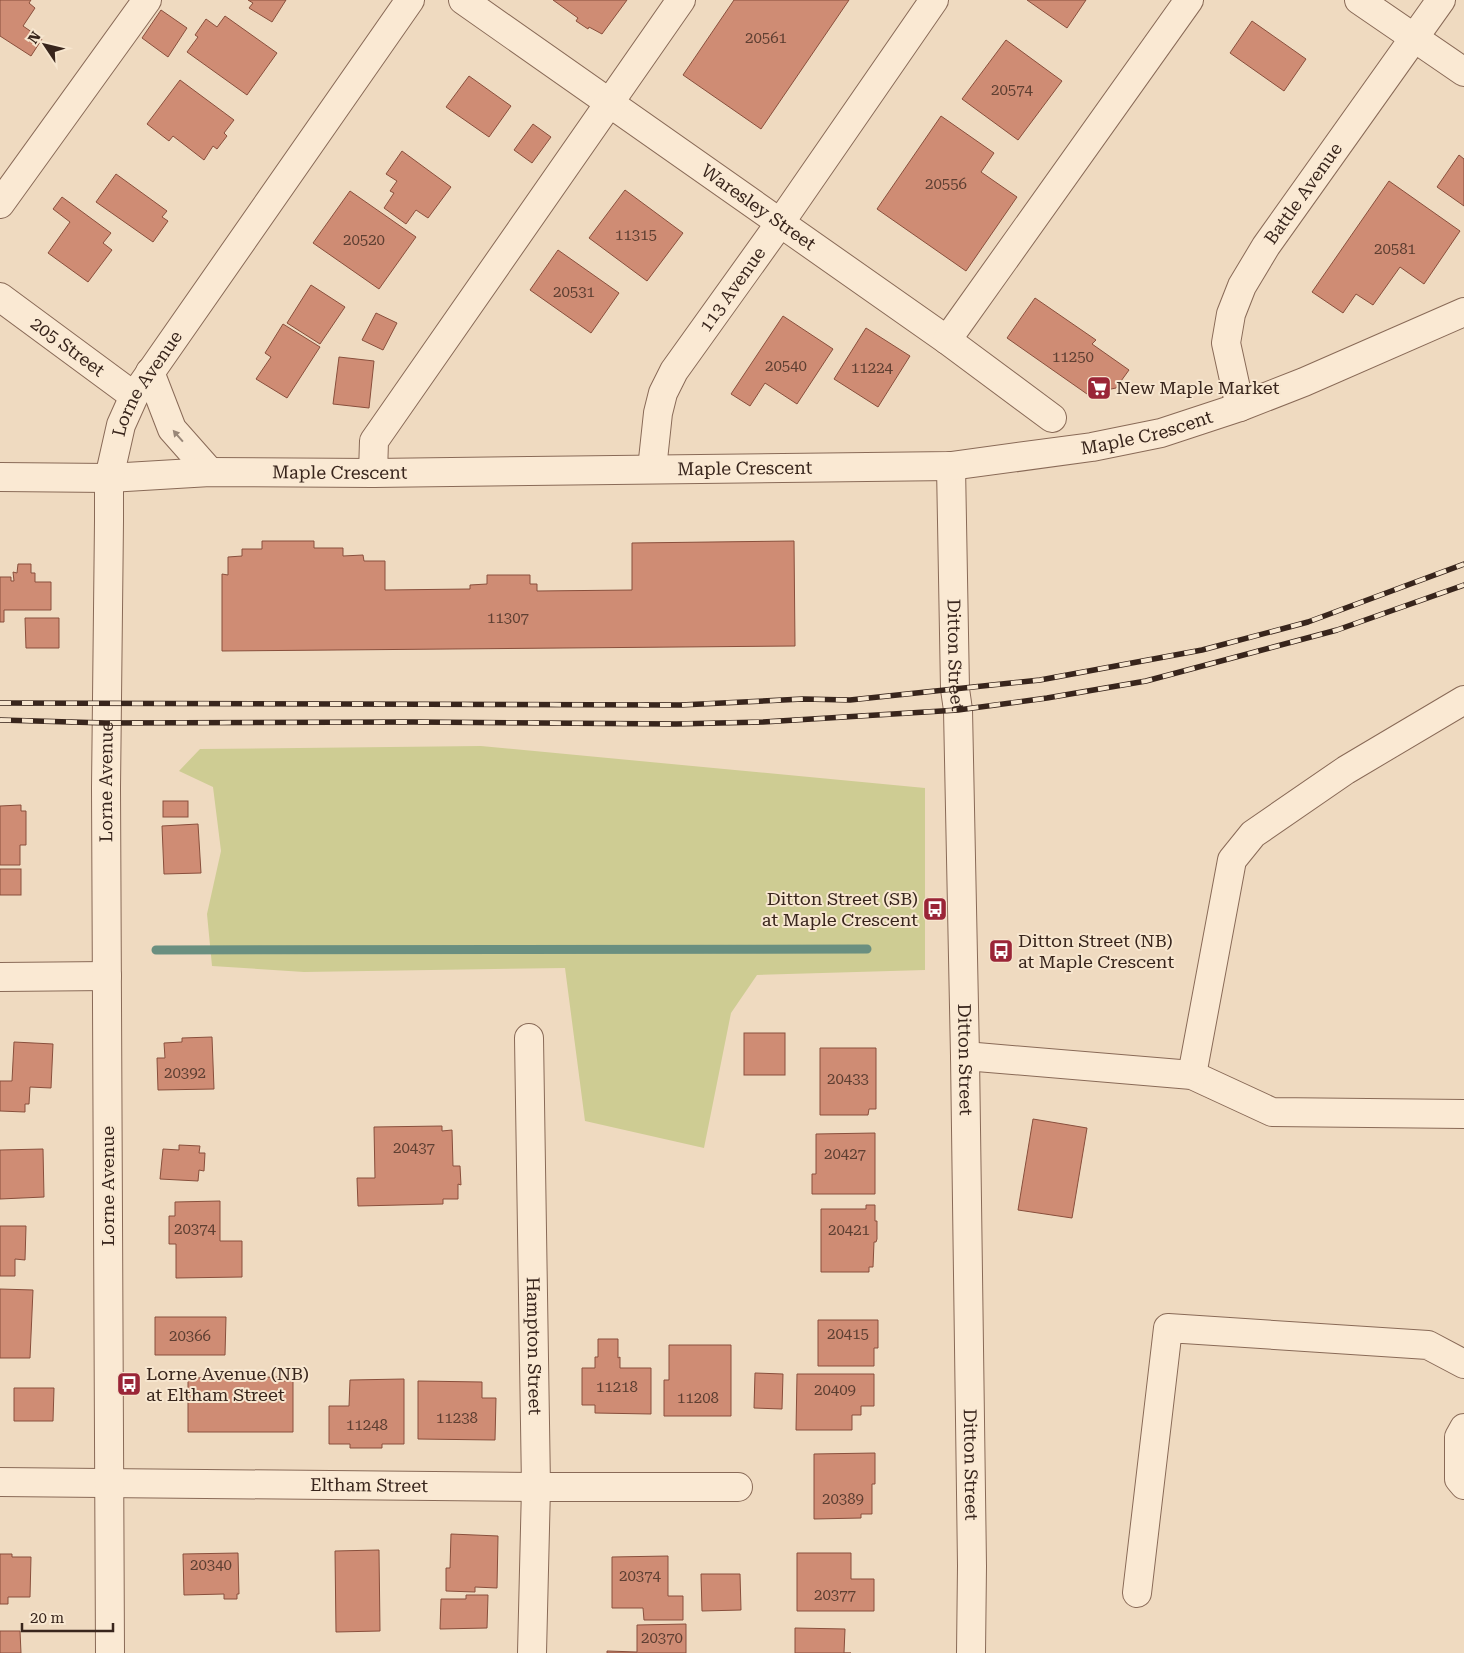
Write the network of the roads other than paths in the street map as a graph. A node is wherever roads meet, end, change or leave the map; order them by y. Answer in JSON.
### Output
{"nodes":[{"id":1,"x":147,"y":0,"type":"edge"},
{"id":2,"x":410,"y":0,"type":"edge"},
{"id":3,"x":463,"y":0,"type":"edge"},
{"id":4,"x":681,"y":0,"type":"edge"},
{"id":5,"x":934,"y":0,"type":"edge"},
{"id":6,"x":1188,"y":0,"type":"edge"},
{"id":7,"x":1359,"y":0,"type":"edge"},
{"id":8,"x":1441,"y":0,"type":"edge"},
{"id":9,"x":1414,"y":37,"type":"junction"},
{"id":10,"x":1464,"y":72,"type":"edge"},
{"id":11,"x":608,"y":102,"type":"junction"},
{"id":12,"x":0,"y":204,"type":"edge"},
{"id":13,"x":780,"y":223,"type":"junction"},
{"id":14,"x":0,"y":297,"type":"edge"},
{"id":15,"x":1464,"y":312,"type":"edge"},
{"id":16,"x":947,"y":340,"type":"junction"},
{"id":17,"x":150,"y":372,"type":"junction"},
{"id":18,"x":134,"y":396,"type":"junction"},
{"id":19,"x":1240,"y":407,"type":"junction"},
{"id":20,"x":1052,"y":418,"type":"dead end"},
{"id":21,"x":951,"y":466,"type":"junction"},
{"id":22,"x":652,"y":470,"type":"junction"},
{"id":23,"x":210,"y":472,"type":"junction"},
{"id":24,"x":373,"y":473,"type":"junction"},
{"id":25,"x":0,"y":477,"type":"edge"},
{"id":26,"x":109,"y":478,"type":"junction"},
{"id":27,"x":1464,"y":700,"type":"edge"},
{"id":28,"x":107,"y":976,"type":"junction"},
{"id":29,"x":0,"y":977,"type":"edge"},
{"id":30,"x":529,"y":1038,"type":"dead end"},
{"id":31,"x":965,"y":1056,"type":"junction"},
{"id":32,"x":1192,"y":1074,"type":"junction"},
{"id":33,"x":1464,"y":1114,"type":"edge"},
{"id":34,"x":1464,"y":1364,"type":"edge"},
{"id":35,"x":1464,"y":1428,"type":"edge"},
{"id":36,"x":0,"y":1482,"type":"edge"},
{"id":37,"x":110,"y":1483,"type":"junction"},
{"id":38,"x":1464,"y":1485,"type":"edge"},
{"id":39,"x":738,"y":1486,"type":"dead end"},
{"id":40,"x":536,"y":1487,"type":"junction"},
{"id":41,"x":1137,"y":1592,"type":"dead end"},
{"id":42,"x":110,"y":1653,"type":"edge"},
{"id":43,"x":532,"y":1653,"type":"edge"},
{"id":44,"x":971,"y":1653,"type":"edge"}],
"edges":[{"from":1,"to":12,"type":"street"},
{"from":2,"to":17,"type":"street","name":"Lorne Avenue"},
{"from":3,"to":11,"type":"street","name":"Waresley Street"},
{"from":4,"to":11,"type":"street"},
{"from":5,"to":13,"type":"street","name":"113 Avenue"},
{"from":6,"to":16,"type":"street"},
{"from":7,"to":9,"type":"street"},
{"from":8,"to":9,"type":"street","name":"Battle Avenue"},
{"from":9,"to":10,"type":"street"},
{"from":9,"to":19,"type":"street","name":"Battle Avenue"},
{"from":11,"to":13,"type":"street","name":"Waresley Street"},
{"from":11,"to":24,"type":"street"},
{"from":13,"to":16,"type":"street","name":"Waresley Street"},
{"from":13,"to":22,"type":"street","name":"113 Avenue"},
{"from":14,"to":18,"type":"street","name":"205 Street"},
{"from":15,"to":19,"type":"street","name":"Maple Crescent"},
{"from":16,"to":20,"type":"street","name":"Waresley Street"},
{"from":17,"to":18,"type":"street","name":"Lorne Avenue"},
{"from":23,"to":17,"type":"street","one_way":true},
{"from":18,"to":26,"type":"street","name":"Lorne Avenue"},
{"from":19,"to":21,"type":"street","name":"Maple Crescent"},
{"from":21,"to":22,"type":"street","name":"Maple Crescent"},
{"from":21,"to":31,"type":"street","name":"Ditton Street"},
{"from":22,"to":24,"type":"street","name":"Maple Crescent"},
{"from":23,"to":24,"type":"street","name":"Maple Crescent"},
{"from":23,"to":26,"type":"street","name":"Maple Crescent"},
{"from":25,"to":26,"type":"street","name":"Maple Crescent"},
{"from":26,"to":28,"type":"street","name":"Lorne Avenue"},
{"from":27,"to":32,"type":"street"},
{"from":28,"to":29,"type":"street"},
{"from":28,"to":37,"type":"street","name":"Lorne Avenue"},
{"from":30,"to":40,"type":"street","name":"Hampton Street"},
{"from":31,"to":32,"type":"street"},
{"from":31,"to":44,"type":"street","name":"Ditton Street"},
{"from":32,"to":33,"type":"street"},
{"from":34,"to":41,"type":"street"},
{"from":35,"to":38,"type":"street"},
{"from":36,"to":37,"type":"street","name":"Eltham Street"},
{"from":37,"to":40,"type":"street","name":"Eltham Street"},
{"from":37,"to":42,"type":"street","name":"Lorne Avenue"},
{"from":39,"to":40,"type":"street","name":"Eltham Street"},
{"from":40,"to":43,"type":"street","name":"Hampton Street"}]}
